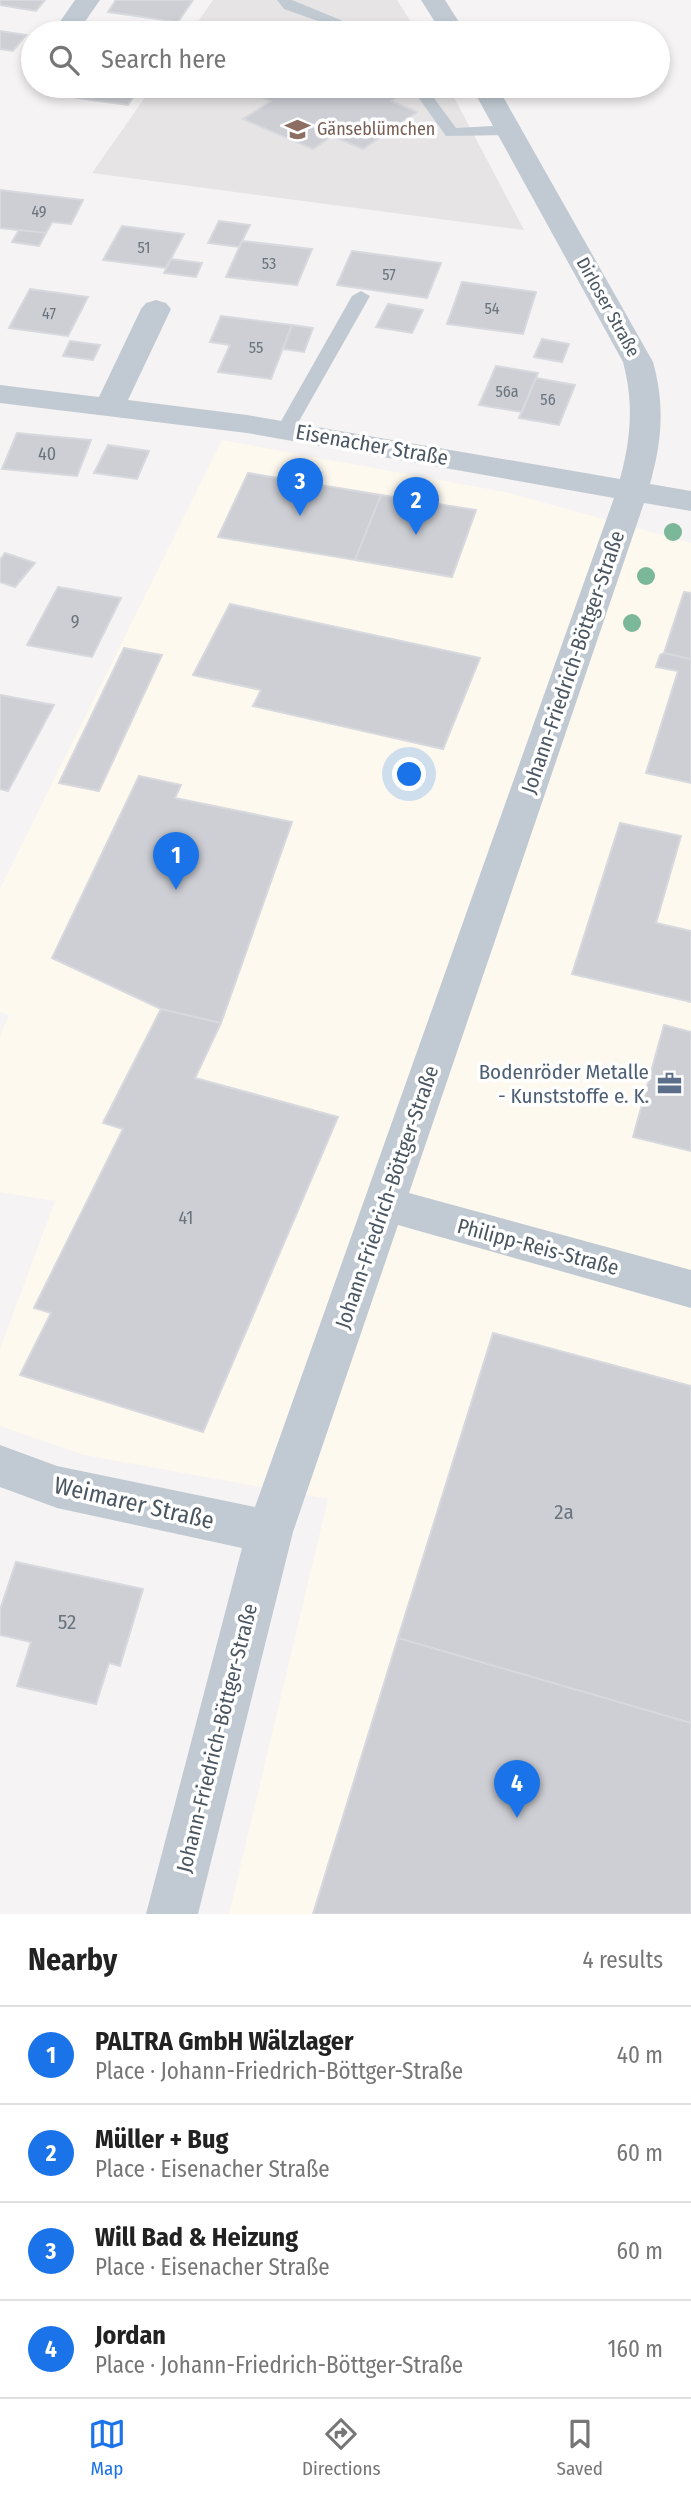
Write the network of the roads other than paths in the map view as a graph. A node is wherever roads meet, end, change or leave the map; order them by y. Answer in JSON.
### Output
{"nodes":[{"id":1,"x":88,"y":0,"type":"edge"},
{"id":2,"x":285,"y":0,"type":"edge"},
{"id":3,"x":433,"y":0,"type":"edge"},
{"id":4,"x":73,"y":21,"type":"edge"},
{"id":5,"x":331,"y":21,"type":"edge"},
{"id":6,"x":446,"y":21,"type":"edge"},
{"id":7,"x":426,"y":98,"type":"edge"},
{"id":8,"x":491,"y":98,"type":"edge"},
{"id":9,"x":510,"y":130,"type":"junction"},
{"id":10,"x":361,"y":296,"type":"dead end"},
{"id":11,"x":156,"y":309,"type":"dead end"},
{"id":12,"x":0,"y":394,"type":"edge"},
{"id":13,"x":110,"y":406,"type":"junction"},
{"id":14,"x":285,"y":430,"type":"junction"},
{"id":15,"x":633,"y":490,"type":"junction"},
{"id":16,"x":691,"y":501,"type":"edge"},
{"id":17,"x":386,"y":1204,"type":"junction"},
{"id":18,"x":691,"y":1289,"type":"edge"},
{"id":19,"x":0,"y":1466,"type":"edge"},
{"id":20,"x":270,"y":1532,"type":"junction"},
{"id":21,"x":172,"y":1914,"type":"edge"}],
"edges":[{"from":1,"to":4,"type":"street"},
{"from":2,"to":5,"type":"lane"},
{"from":3,"to":6,"type":"street"},
{"from":7,"to":9,"type":"lane"},
{"from":8,"to":9,"type":"street","name":"Dirloser Straße"},
{"from":9,"to":15,"type":"street","name":"Dirloser Straße"},
{"from":10,"to":14,"type":"lane"},
{"from":11,"to":13,"type":"street"},
{"from":12,"to":13,"type":"street","name":"Eisenacher Straße"},
{"from":13,"to":14,"type":"street","name":"Eisenacher Straße"},
{"from":14,"to":15,"type":"street","name":"Eisenacher Straße"},
{"from":15,"to":16,"type":"street"},
{"from":15,"to":17,"type":"street","name":"Johann-Friedrich-Böttger-Straße"},
{"from":17,"to":18,"type":"street","name":"Philipp-Reis-Straße"},
{"from":17,"to":20,"type":"street","name":"Johann-Friedrich-Böttger-Straße"},
{"from":19,"to":20,"type":"street","name":"Weimarer Straße"},
{"from":20,"to":21,"type":"street","name":"Johann-Friedrich-Böttger-Straße"}]}
